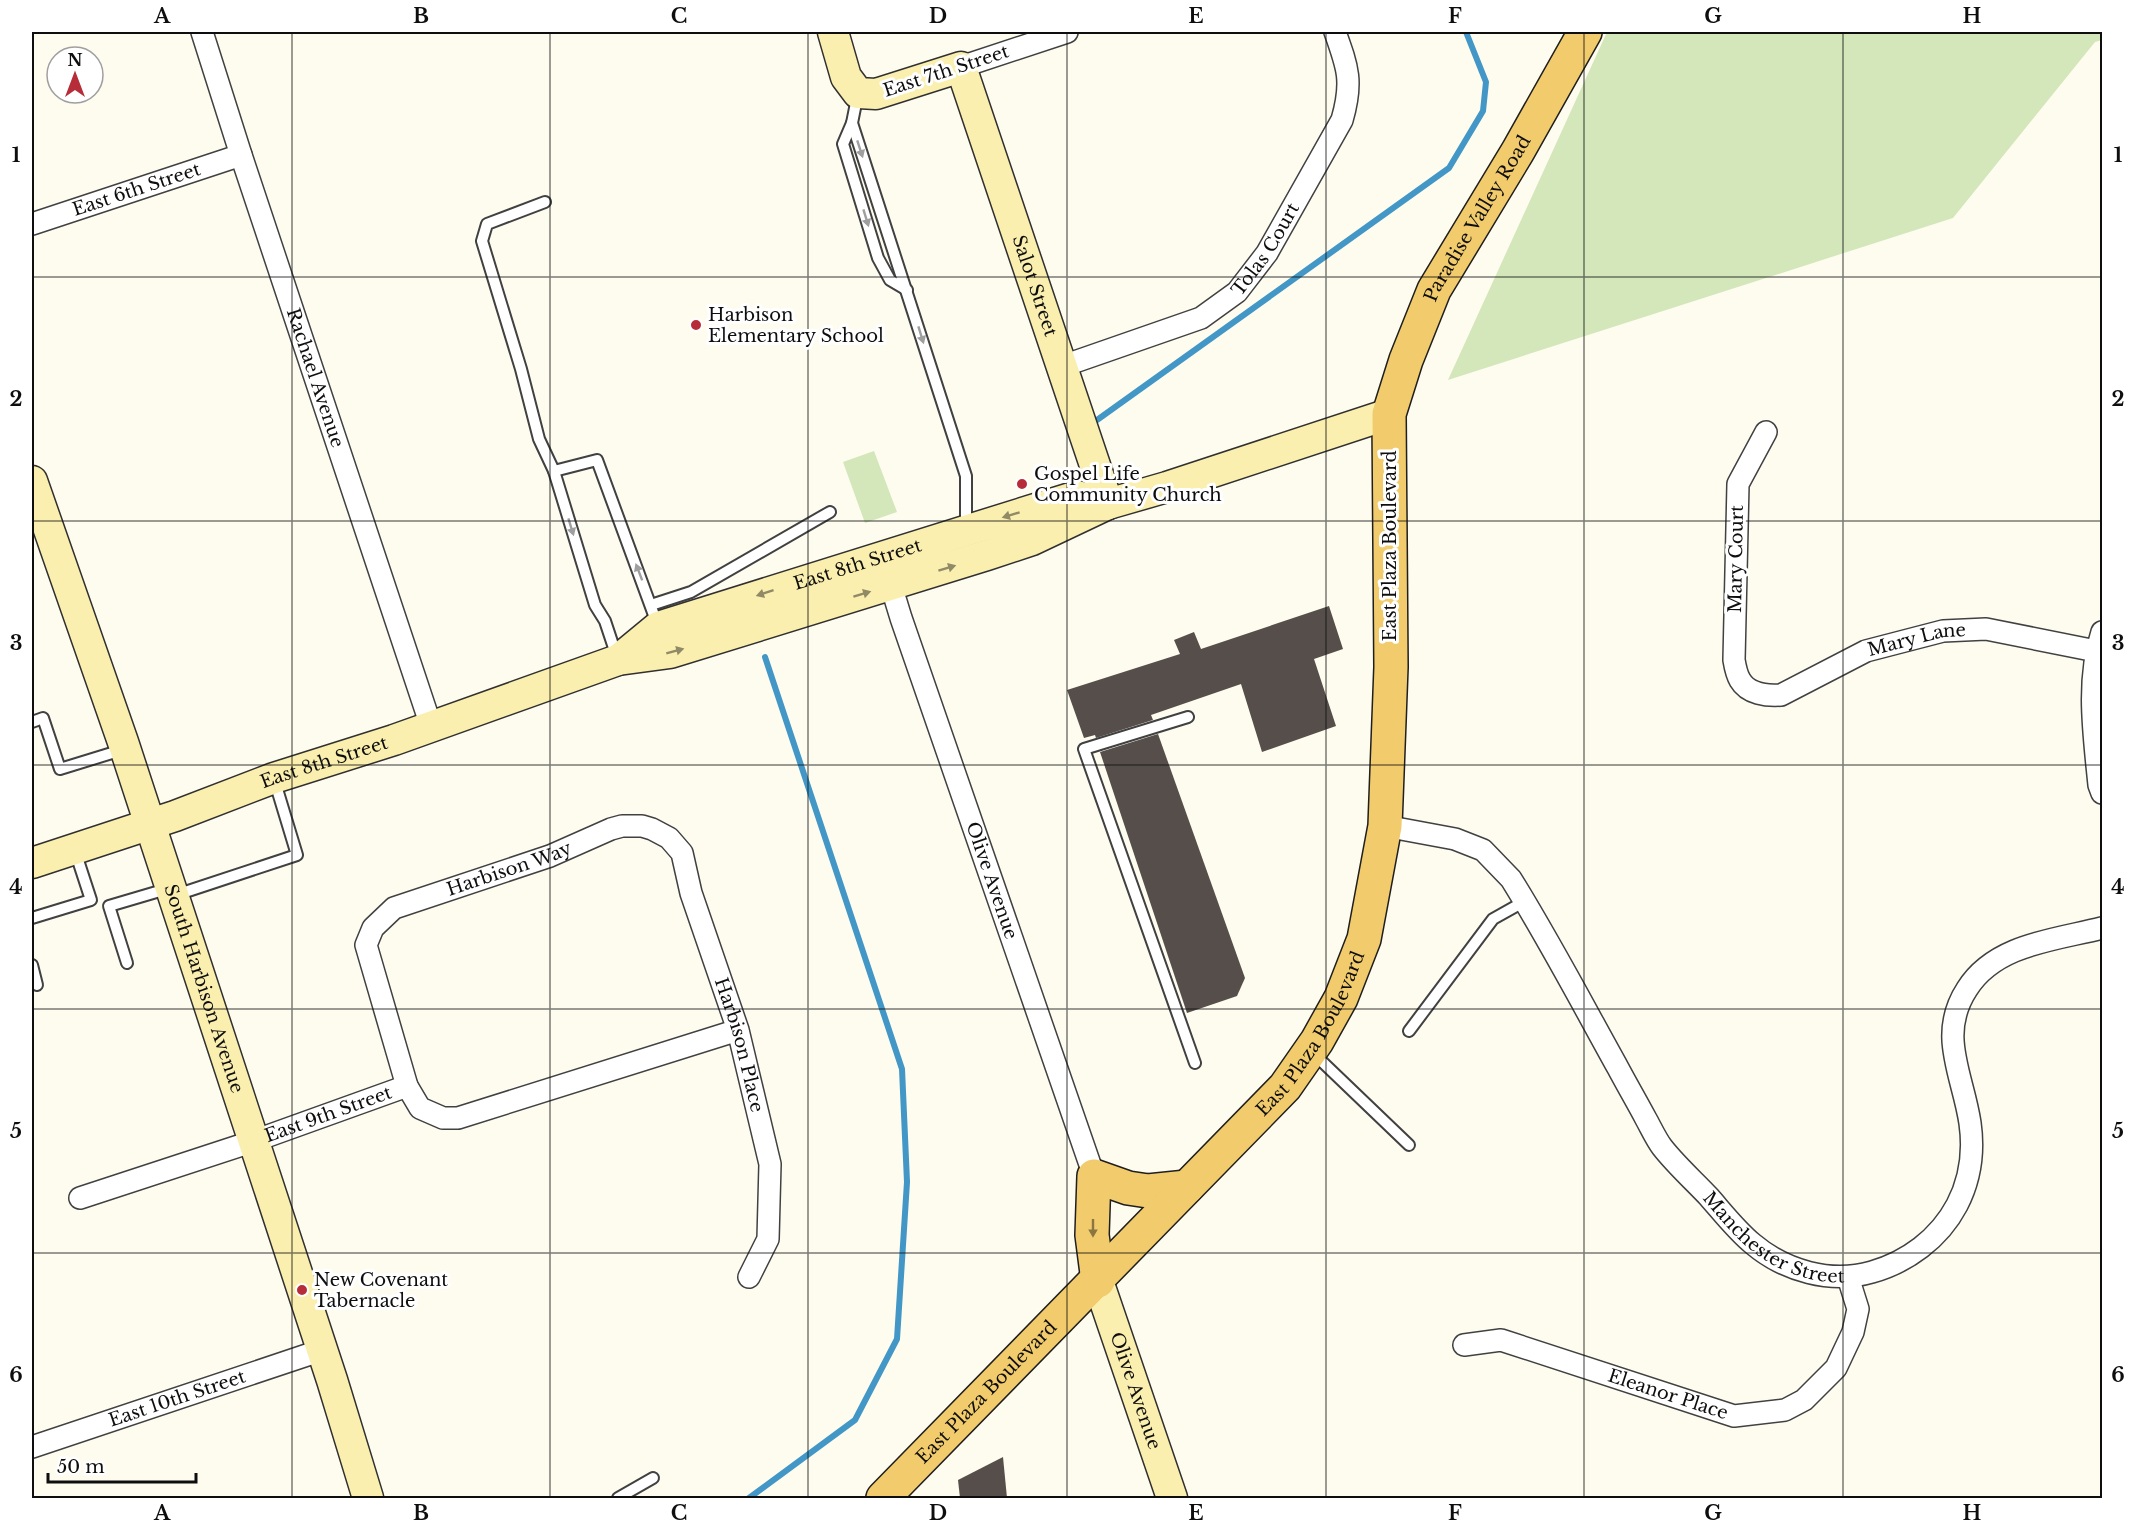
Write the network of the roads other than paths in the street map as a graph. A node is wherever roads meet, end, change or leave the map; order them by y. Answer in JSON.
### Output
{"nodes":[{"id":1,"x":202,"y":32,"type":"edge"},
{"id":2,"x":833,"y":32,"type":"edge"},
{"id":3,"x":1067,"y":32,"type":"edge"},
{"id":4,"x":1335,"y":32,"type":"edge"},
{"id":5,"x":1584,"y":32,"type":"edge"},
{"id":6,"x":961,"y":67,"type":"junction"},
{"id":7,"x":858,"y":93,"type":"junction"},
{"id":8,"x":852,"y":123,"type":"junction"},
{"id":9,"x":242,"y":155,"type":"junction"},
{"id":10,"x":545,"y":202,"type":"dead end"},
{"id":11,"x":32,"y":224,"type":"edge"},
{"id":12,"x":907,"y":290,"type":"junction"},
{"id":13,"x":1062,"y":366,"type":"junction"},
{"id":14,"x":1389,"y":414,"type":"junction"},
{"id":15,"x":1766,"y":432,"type":"dead end"},
{"id":16,"x":554,"y":471,"type":"junction"},
{"id":17,"x":32,"y":481,"type":"edge"},
{"id":18,"x":1108,"y":504,"type":"junction"},
{"id":19,"x":830,"y":512,"type":"dead end"},
{"id":20,"x":966,"y":532,"type":"junction"},
{"id":21,"x":40,"y":538,"type":"edge"},
{"id":22,"x":882,"y":557,"type":"junction"},
{"id":23,"x":891,"y":585,"type":"junction"},
{"id":24,"x":655,"y":616,"type":"junction"},
{"id":25,"x":2099,"y":642,"type":"edge"},
{"id":26,"x":618,"y":660,"type":"junction"},
{"id":27,"x":1749,"y":688,"type":"joint"},
{"id":28,"x":1188,"y":717,"type":"dead end"},
{"id":29,"x":32,"y":722,"type":"edge"},
{"id":30,"x":431,"y":726,"type":"junction"},
{"id":31,"x":125,"y":748,"type":"junction"},
{"id":32,"x":274,"y":778,"type":"junction"},
{"id":33,"x":2103,"y":793,"type":"edge"},
{"id":34,"x":149,"y":824,"type":"junction"},
{"id":35,"x":1385,"y":826,"type":"junction"},
{"id":36,"x":652,"y":829,"type":"joint"},
{"id":37,"x":74,"y":849,"type":"junction"},
{"id":38,"x":32,"y":863,"type":"edge"},
{"id":39,"x":172,"y":892,"type":"junction"},
{"id":40,"x":92,"y":900,"type":"junction"},
{"id":41,"x":1525,"y":901,"type":"junction"},
{"id":42,"x":109,"y":906,"type":"junction"},
{"id":43,"x":32,"y":918,"type":"edge"},
{"id":44,"x":2103,"y":928,"type":"edge"},
{"id":45,"x":127,"y":963,"type":"dead end"},
{"id":46,"x":32,"y":965,"type":"edge"},
{"id":47,"x":38,"y":985,"type":"dead end"},
{"id":48,"x":738,"y":1030,"type":"junction"},
{"id":49,"x":1409,"y":1031,"type":"dead end"},
{"id":50,"x":1311,"y":1051,"type":"junction"},
{"id":51,"x":1196,"y":1063,"type":"dead end"},
{"id":52,"x":407,"y":1086,"type":"junction"},
{"id":53,"x":254,"y":1141,"type":"junction"},
{"id":54,"x":1409,"y":1145,"type":"dead end"},
{"id":55,"x":1094,"y":1176,"type":"junction"},
{"id":56,"x":1187,"y":1187,"type":"junction"},
{"id":57,"x":80,"y":1197,"type":"dead end"},
{"id":58,"x":749,"y":1277,"type":"dead end"},
{"id":59,"x":1848,"y":1277,"type":"junction"},
{"id":60,"x":1098,"y":1281,"type":"junction"},
{"id":61,"x":1464,"y":1346,"type":"dead end"},
{"id":62,"x":322,"y":1350,"type":"junction"},
{"id":63,"x":32,"y":1447,"type":"edge"},
{"id":64,"x":652,"y":1478,"type":"dead end"},
{"id":65,"x":368,"y":1498,"type":"edge"},
{"id":66,"x":618,"y":1498,"type":"edge"},
{"id":67,"x":883,"y":1498,"type":"edge"},
{"id":68,"x":1172,"y":1498,"type":"edge"}],
"edges":[{"from":1,"to":9,"type":"street","name":"Rachael Avenue"},
{"from":2,"to":7,"type":"main road"},
{"from":3,"to":6,"type":"street","name":"East 7th Street"},
{"from":4,"to":13,"type":"street","name":"Tolas Court"},
{"from":5,"to":14,"type":"main road","name":"Paradise Valley Road"},
{"from":6,"to":7,"type":"main road","name":"East 7th Street"},
{"from":6,"to":13,"type":"main road","name":"Salot Street"},
{"from":7,"to":8,"type":"lane"},
{"from":8,"to":12,"type":"lane","one_way":true},
{"from":8,"to":12,"type":"lane","one_way":true},
{"from":9,"to":11,"type":"street","name":"East 6th Street"},
{"from":9,"to":30,"type":"street","name":"Rachael Avenue"},
{"from":10,"to":16,"type":"lane"},
{"from":12,"to":20,"type":"lane","one_way":true},
{"from":13,"to":18,"type":"main road","name":"Salot Street"},
{"from":14,"to":18,"type":"main road","name":"East 8th Street"},
{"from":14,"to":35,"type":"main road","name":"East Plaza Boulevard"},
{"from":15,"to":27,"type":"street","name":"Mary Court"},
{"from":24,"to":16,"type":"lane","one_way":true},
{"from":16,"to":26,"type":"lane","one_way":true},
{"from":17,"to":21,"type":"main road","name":"South Harbison Avenue"},
{"from":18,"to":20,"type":"main road","name":"East 8th Street","one_way":true},
{"from":23,"to":18,"type":"main road","name":"East 8th Street","one_way":true},
{"from":19,"to":24,"type":"lane"},
{"from":20,"to":22,"type":"main road","name":"East 8th Street"},
{"from":21,"to":31,"type":"main road","name":"South Harbison Avenue"},
{"from":22,"to":23,"type":"street","name":"Olive Avenue"},
{"from":22,"to":24,"type":"main road","name":"East 8th Street","one_way":true},
{"from":26,"to":23,"type":"main road","name":"East 8th Street","one_way":true},
{"from":23,"to":55,"type":"street","name":"Olive Avenue"},
{"from":24,"to":26,"type":"main road","name":"East 8th Street"},
{"from":25,"to":27,"type":"street","name":"Mary Lane"},
{"from":25,"to":33,"type":"street"},
{"from":26,"to":30,"type":"main road","name":"East 8th Street"},
{"from":28,"to":51,"type":"lane"},
{"from":29,"to":31,"type":"lane"},
{"from":30,"to":32,"type":"main road","name":"East 8th Street"},
{"from":31,"to":34,"type":"main road","name":"South Harbison Avenue"},
{"from":32,"to":34,"type":"main road","name":"East 8th Street"},
{"from":32,"to":39,"type":"lane"},
{"from":34,"to":37,"type":"main road","name":"East 8th Street"},
{"from":34,"to":39,"type":"main road","name":"South Harbison Avenue"},
{"from":35,"to":41,"type":"street","name":"Manchester Street"},
{"from":35,"to":50,"type":"main road","name":"East Plaza Boulevard"},
{"from":36,"to":48,"type":"street","name":"Harbison Place"},
{"from":36,"to":52,"type":"street","name":"Harbison Way"},
{"from":37,"to":38,"type":"main road","name":"East 8th Street"},
{"from":37,"to":40,"type":"lane"},
{"from":39,"to":42,"type":"lane"},
{"from":39,"to":53,"type":"main road","name":"South Harbison Avenue"},
{"from":40,"to":42,"type":"lane"},
{"from":40,"to":43,"type":"lane"},
{"from":41,"to":49,"type":"lane"},
{"from":41,"to":59,"type":"street","name":"Manchester Street"},
{"from":42,"to":45,"type":"lane"},
{"from":44,"to":59,"type":"street","name":"Manchester Street"},
{"from":46,"to":47,"type":"lane"},
{"from":48,"to":52,"type":"street","name":"East 9th Street"},
{"from":48,"to":58,"type":"street","name":"Harbison Place"},
{"from":50,"to":54,"type":"lane"},
{"from":50,"to":56,"type":"main road","name":"East Plaza Boulevard"},
{"from":52,"to":53,"type":"street","name":"East 9th Street"},
{"from":53,"to":57,"type":"street","name":"East 9th Street"},
{"from":53,"to":62,"type":"main road","name":"South Harbison Avenue"},
{"from":55,"to":56,"type":"main road"},
{"from":55,"to":60,"type":"main road","one_way":true},
{"from":56,"to":60,"type":"main road","name":"East Plaza Boulevard"},
{"from":59,"to":61,"type":"street","name":"Eleanor Place"},
{"from":60,"to":67,"type":"main road","name":"East Plaza Boulevard"},
{"from":60,"to":68,"type":"main road","name":"Olive Avenue"},
{"from":62,"to":63,"type":"street","name":"East 10th Street"},
{"from":62,"to":65,"type":"main road","name":"South Harbison Avenue"},
{"from":64,"to":66,"type":"lane"}]}
